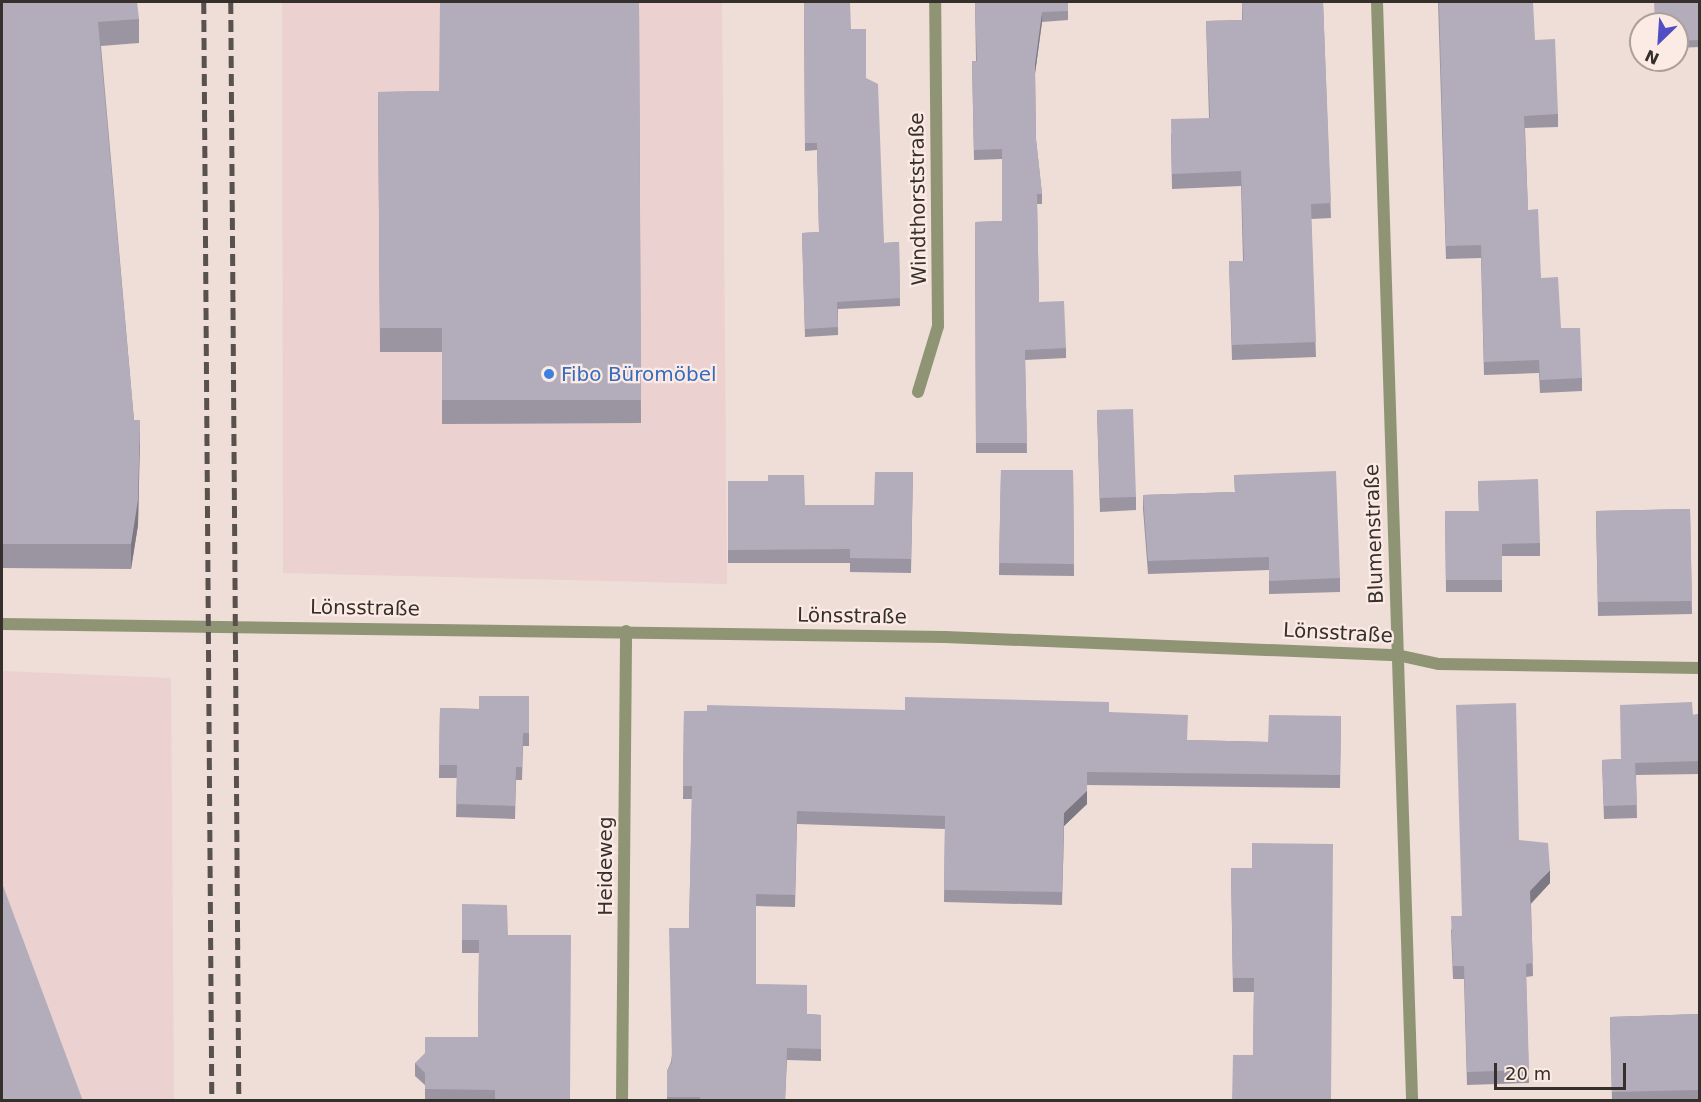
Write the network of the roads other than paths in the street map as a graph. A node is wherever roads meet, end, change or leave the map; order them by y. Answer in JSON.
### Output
{"nodes":[{"id":1,"x":935,"y":2,"type":"edge"},
{"id":2,"x":1377,"y":2,"type":"edge"},
{"id":3,"x":918,"y":392,"type":"dead end"},
{"id":4,"x":2,"y":624,"type":"edge"},
{"id":5,"x":626,"y":631,"type":"junction"},
{"id":6,"x":1397,"y":655,"type":"junction"},
{"id":7,"x":1700,"y":668,"type":"edge"},
{"id":8,"x":622,"y":1101,"type":"edge"},
{"id":9,"x":1412,"y":1101,"type":"edge"}],
"edges":[{"from":1,"to":3,"type":"street","name":"Windthorststraße"},
{"from":2,"to":6,"type":"street","name":"Blumenstraße"},
{"from":4,"to":5,"type":"street","name":"Lönsstraße"},
{"from":5,"to":6,"type":"street","name":"Lönsstraße"},
{"from":5,"to":8,"type":"street","name":"Heideweg"},
{"from":6,"to":7,"type":"street","name":"Lönsstraße"},
{"from":6,"to":9,"type":"street","name":"Blumenstraße"}]}
